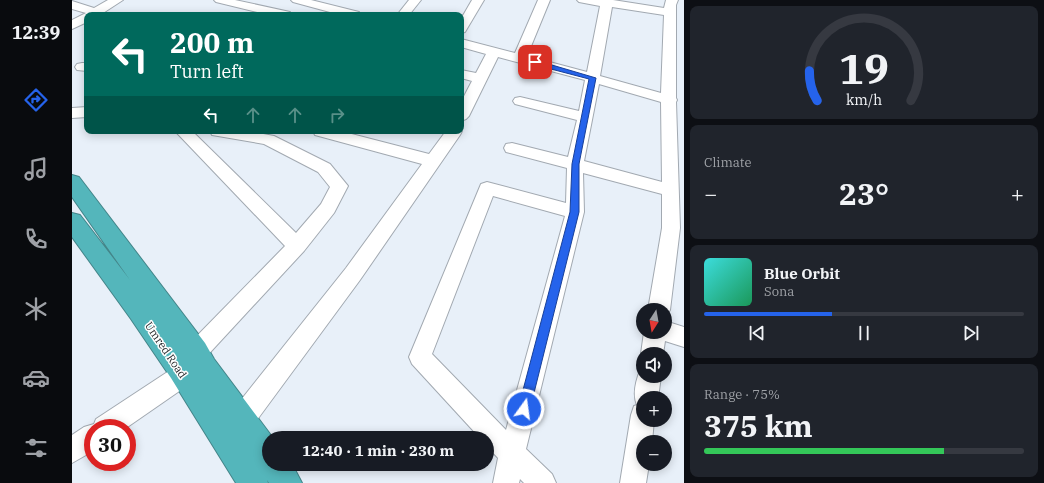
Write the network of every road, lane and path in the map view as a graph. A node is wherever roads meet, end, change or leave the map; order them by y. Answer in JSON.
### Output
{"nodes":[{"id":1,"x":117,"y":0,"type":"edge"},
{"id":2,"x":297,"y":0,"type":"edge"},
{"id":3,"x":346,"y":0,"type":"edge"},
{"id":4,"x":415,"y":0,"type":"edge"},
{"id":5,"x":478,"y":0,"type":"edge"},
{"id":6,"x":544,"y":0,"type":"edge"},
{"id":7,"x":583,"y":0,"type":"edge"},
{"id":8,"x":236,"y":1,"type":"edge"},
{"id":9,"x":606,"y":2,"type":"edge"},
{"id":10,"x":72,"y":5,"type":"edge"},
{"id":11,"x":222,"y":5,"type":"edge"},
{"id":12,"x":674,"y":6,"type":"edge"},
{"id":13,"x":336,"y":10,"type":"junction"},
{"id":14,"x":87,"y":12,"type":"edge"},
{"id":15,"x":95,"y":12,"type":"edge"},
{"id":16,"x":275,"y":12,"type":"edge"},
{"id":17,"x":344,"y":12,"type":"edge"},
{"id":18,"x":405,"y":12,"type":"edge"},
{"id":19,"x":84,"y":18,"type":"edge"},
{"id":20,"x":464,"y":24,"type":"edge"},
{"id":21,"x":72,"y":25,"type":"edge"},
{"id":22,"x":464,"y":44,"type":"edge"},
{"id":23,"x":494,"y":52,"type":"junction"},
{"id":24,"x":520,"y":58,"type":"junction"},
{"id":25,"x":464,"y":75,"type":"edge"},
{"id":26,"x":480,"y":78,"type":"junction"},
{"id":27,"x":593,"y":78,"type":"junction"},
{"id":28,"x":520,"y":101,"type":"dead end"},
{"id":29,"x":464,"y":110,"type":"edge"},
{"id":30,"x":674,"y":111,"type":"edge"},
{"id":31,"x":84,"y":112,"type":"edge"},
{"id":32,"x":72,"y":113,"type":"edge"},
{"id":33,"x":585,"y":117,"type":"junction"},
{"id":34,"x":186,"y":134,"type":"edge"},
{"id":35,"x":235,"y":134,"type":"edge"},
{"id":36,"x":332,"y":134,"type":"edge"},
{"id":37,"x":452,"y":134,"type":"edge"},
{"id":38,"x":512,"y":148,"type":"dead end"},
{"id":39,"x":433,"y":161,"type":"junction"},
{"id":40,"x":576,"y":164,"type":"junction"},
{"id":41,"x":72,"y":182,"type":"edge"},
{"id":42,"x":670,"y":190,"type":"junction"},
{"id":43,"x":575,"y":212,"type":"junction"},
{"id":44,"x":72,"y":221,"type":"edge"},
{"id":45,"x":297,"y":246,"type":"junction"},
{"id":46,"x":142,"y":296,"type":"junction"},
{"id":47,"x":660,"y":303,"type":"edge"},
{"id":48,"x":672,"y":333,"type":"edge"},
{"id":49,"x":684,"y":337,"type":"edge"},
{"id":50,"x":196,"y":352,"type":"junction"},
{"id":51,"x":184,"y":376,"type":"junction"},
{"id":52,"x":119,"y":419,"type":"edge"},
{"id":53,"x":242,"y":419,"type":"junction"},
{"id":54,"x":641,"y":427,"type":"edge"},
{"id":55,"x":84,"y":442,"type":"edge"},
{"id":56,"x":262,"y":446,"type":"edge"},
{"id":57,"x":72,"y":450,"type":"edge"},
{"id":58,"x":512,"y":454,"type":"junction"},
{"id":59,"x":279,"y":471,"type":"edge"},
{"id":60,"x":253,"y":483,"type":"edge"},
{"id":61,"x":287,"y":483,"type":"edge"},
{"id":62,"x":506,"y":483,"type":"edge"},
{"id":63,"x":543,"y":483,"type":"edge"},
{"id":64,"x":633,"y":483,"type":"edge"}],
"edges":[{"from":1,"to":15,"type":"street"},
{"from":2,"to":13,"type":"street"},
{"from":3,"to":13,"type":"street"},
{"from":4,"to":18,"type":"street"},
{"from":5,"to":20,"type":"street"},
{"from":6,"to":24,"type":"street"},
{"from":7,"to":9,"type":"street"},
{"from":8,"to":11,"type":"street"},
{"from":8,"to":16,"type":"street"},
{"from":9,"to":12,"type":"street"},
{"from":9,"to":27,"type":"street"},
{"from":10,"to":14,"type":"street"},
{"from":12,"to":30,"type":"street"},
{"from":13,"to":17,"type":"street"},
{"from":19,"to":21,"type":"street"},
{"from":22,"to":23,"type":"street"},
{"from":23,"to":24,"type":"street"},
{"from":23,"to":26,"type":"street"},
{"from":24,"to":27,"type":"street"},
{"from":25,"to":26,"type":"street"},
{"from":26,"to":29,"type":"street"},
{"from":27,"to":30,"type":"street"},
{"from":27,"to":33,"type":"street"},
{"from":28,"to":33,"type":"street"},
{"from":30,"to":42,"type":"street"},
{"from":31,"to":32,"type":"street"},
{"from":33,"to":40,"type":"street"},
{"from":34,"to":45,"type":"street"},
{"from":35,"to":45,"type":"street"},
{"from":36,"to":39,"type":"street"},
{"from":37,"to":39,"type":"street"},
{"from":38,"to":40,"type":"street"},
{"from":39,"to":53,"type":"street"},
{"from":40,"to":42,"type":"street"},
{"from":40,"to":43,"type":"street"},
{"from":41,"to":46,"type":"highway"},
{"from":42,"to":47,"type":"street"},
{"from":43,"to":58,"type":"street"},
{"from":43,"to":58,"type":"street"},
{"from":44,"to":46,"type":"highway","name":"Umred Road"},
{"from":45,"to":50,"type":"street"},
{"from":46,"to":50,"type":"highway"},
{"from":46,"to":51,"type":"highway","name":"Umred Road"},
{"from":48,"to":49,"type":"street"},
{"from":50,"to":53,"type":"highway"},
{"from":51,"to":52,"type":"street"},
{"from":51,"to":60,"type":"highway","name":"Umred Road"},
{"from":53,"to":56,"type":"highway"},
{"from":54,"to":64,"type":"street"},
{"from":55,"to":57,"type":"street"},
{"from":58,"to":62,"type":"street"},
{"from":58,"to":63,"type":"street"},
{"from":59,"to":61,"type":"highway"}]}
